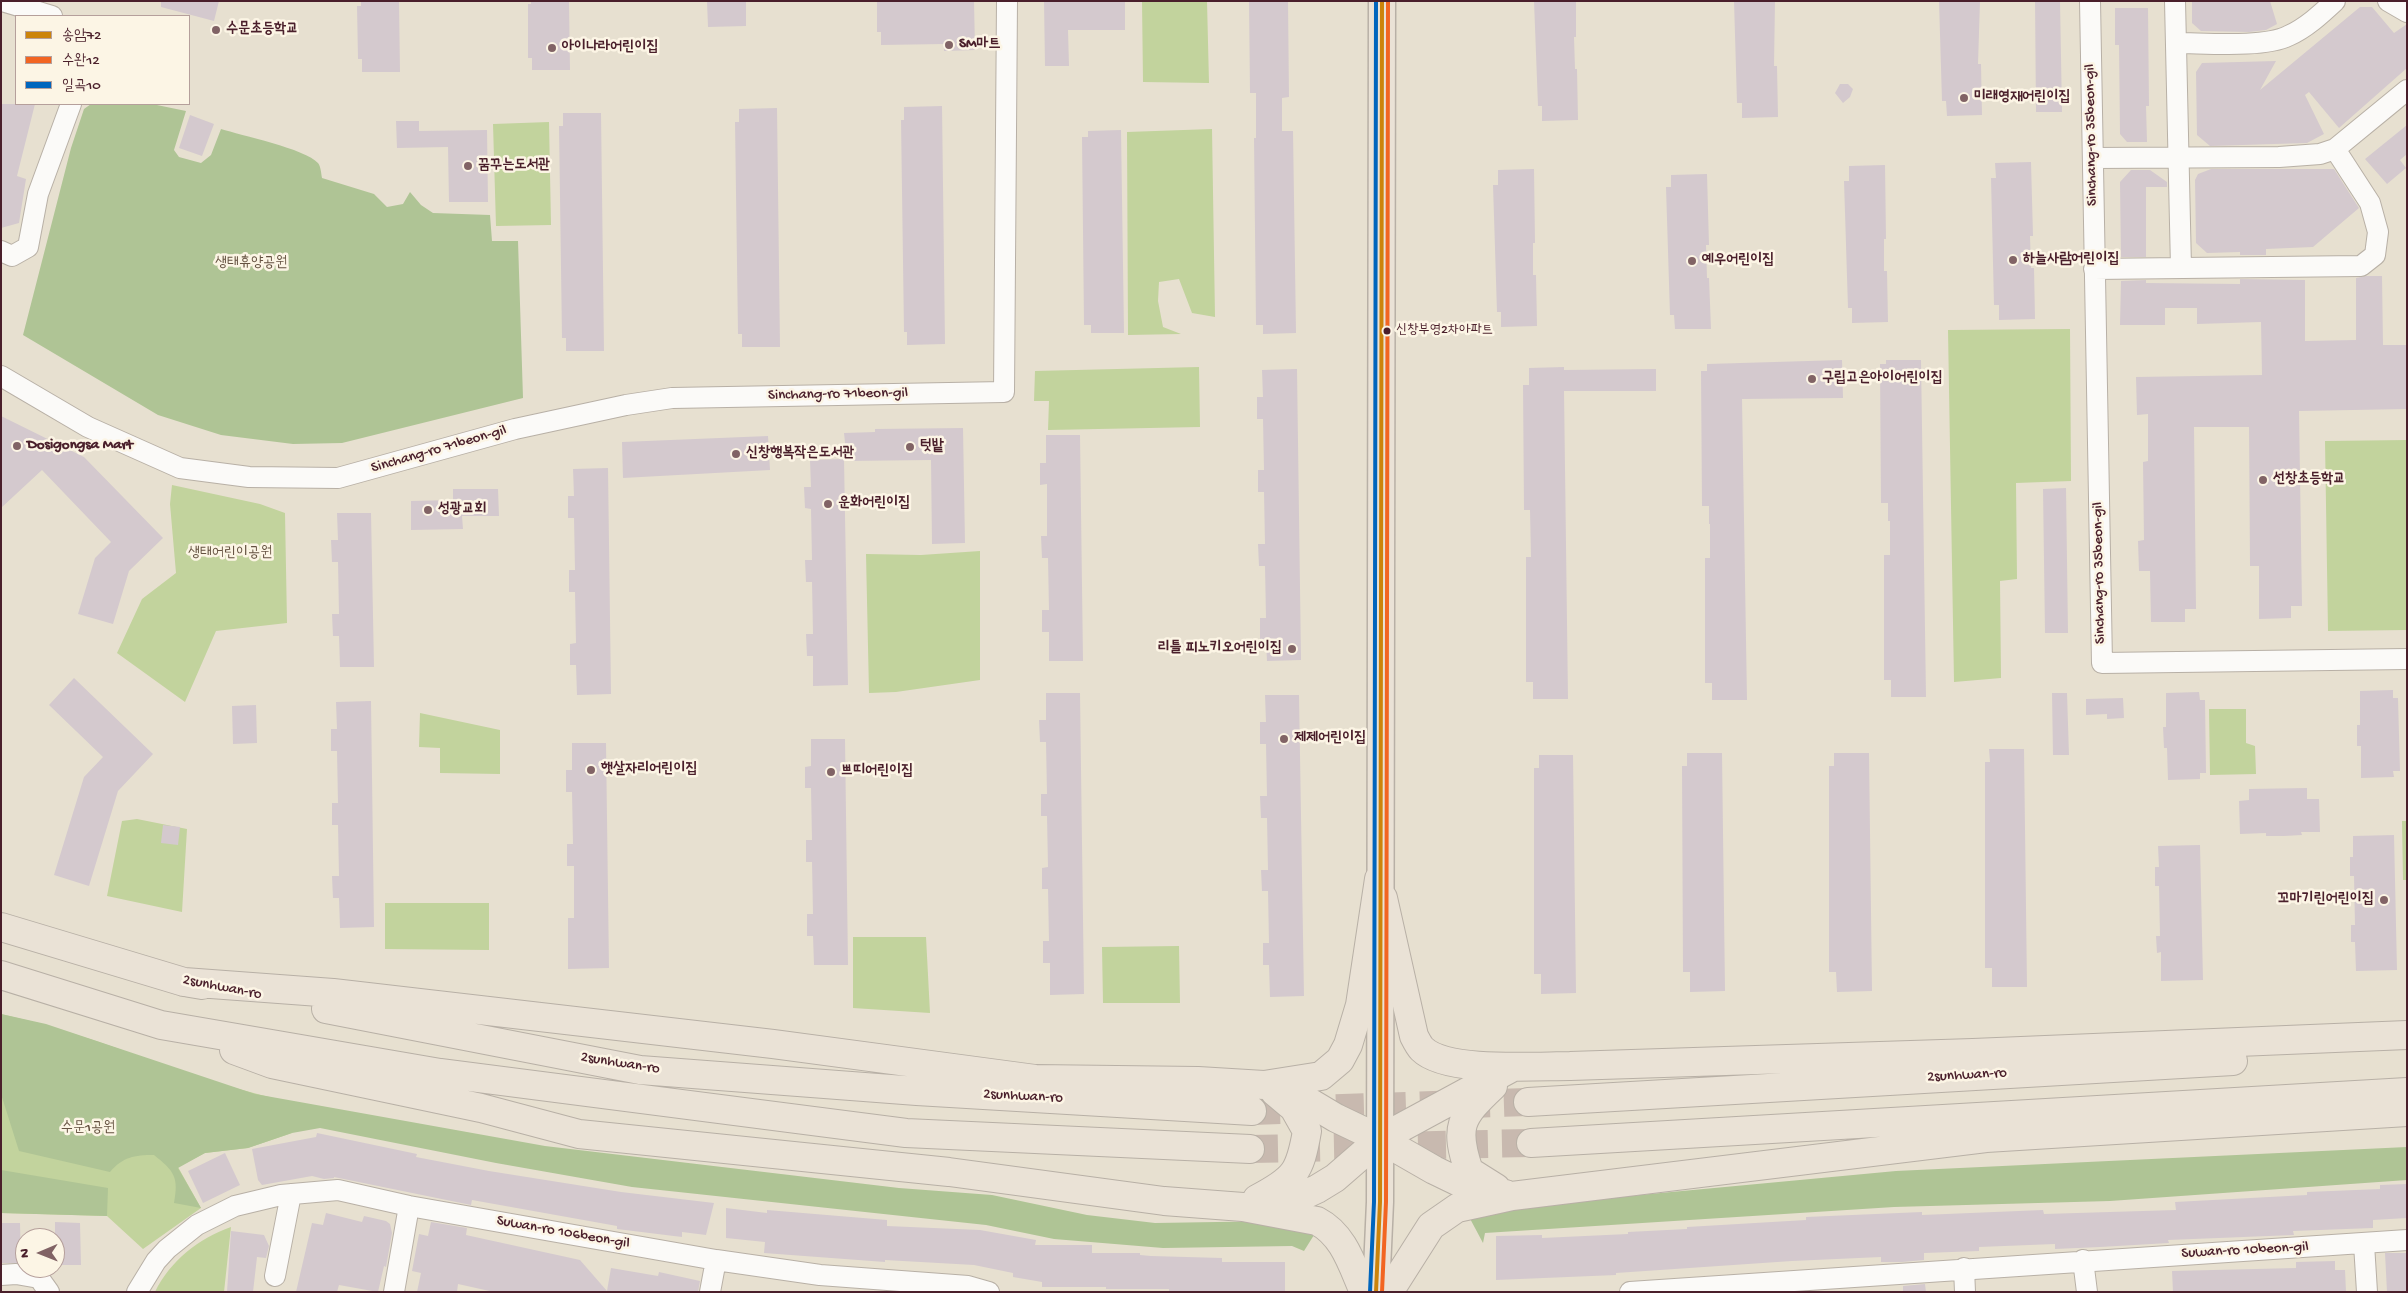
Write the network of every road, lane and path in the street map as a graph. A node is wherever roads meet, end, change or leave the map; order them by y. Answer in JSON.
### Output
{"nodes":[{"id":1,"x":2,"y":1,"type":"edge"},
{"id":2,"x":1007,"y":1,"type":"edge"},
{"id":3,"x":1382,"y":1,"type":"edge"},
{"id":4,"x":2090,"y":1,"type":"edge"},
{"id":5,"x":2175,"y":1,"type":"edge"},
{"id":6,"x":2335,"y":1,"type":"edge"},
{"id":7,"x":2388,"y":1,"type":"edge"},
{"id":8,"x":2407,"y":12,"type":"edge"},
{"id":9,"x":49,"y":15,"type":"edge"},
{"id":10,"x":2176,"y":43,"type":"junction"},
{"id":11,"x":2407,"y":90,"type":"edge"},
{"id":12,"x":71,"y":105,"type":"edge"},
{"id":13,"x":2335,"y":149,"type":"junction"},
{"id":14,"x":2178,"y":157,"type":"junction"},
{"id":15,"x":2092,"y":158,"type":"junction"},
{"id":16,"x":1,"y":251,"type":"edge"},
{"id":17,"x":2094,"y":268,"type":"junction"},
{"id":18,"x":2181,"y":268,"type":"junction"},
{"id":19,"x":1,"y":376,"type":"edge"},
{"id":20,"x":2407,"y":659,"type":"edge"},
{"id":21,"x":1380,"y":880,"type":"junction"},
{"id":22,"x":1,"y":927,"type":"edge"},
{"id":23,"x":1,"y":975,"type":"edge"},
{"id":24,"x":184,"y":982,"type":"junction"},
{"id":25,"x":162,"y":1024,"type":"junction"},
{"id":26,"x":2407,"y":1035,"type":"edge"},
{"id":27,"x":2407,"y":1050,"type":"edge"},
{"id":28,"x":1514,"y":1066,"type":"junction"},
{"id":29,"x":1264,"y":1085,"type":"junction"},
{"id":30,"x":2407,"y":1092,"type":"edge"},
{"id":31,"x":1528,"y":1102,"type":"tunnel mouth"},
{"id":32,"x":1252,"y":1111,"type":"tunnel mouth"},
{"id":33,"x":2407,"y":1112,"type":"edge"},
{"id":34,"x":1380,"y":1139,"type":"junction"},
{"id":35,"x":1531,"y":1143,"type":"tunnel mouth"},
{"id":36,"x":1250,"y":1149,"type":"tunnel mouth"},
{"id":37,"x":291,"y":1194,"type":"junction"},
{"id":38,"x":1512,"y":1196,"type":"junction"},
{"id":39,"x":409,"y":1206,"type":"junction"},
{"id":40,"x":1243,"y":1207,"type":"junction"},
{"id":41,"x":2407,"y":1240,"type":"edge"},
{"id":42,"x":2364,"y":1244,"type":"junction"},
{"id":43,"x":716,"y":1260,"type":"junction"},
{"id":44,"x":2083,"y":1260,"type":"junction"},
{"id":45,"x":1964,"y":1268,"type":"junction"},
{"id":46,"x":1,"y":1275,"type":"edge"},
{"id":47,"x":275,"y":1276,"type":"dead end"},
{"id":48,"x":820,"y":1283,"type":"edge"},
{"id":49,"x":1800,"y":1286,"type":"edge"},
{"id":50,"x":942,"y":1288,"type":"edge"},
{"id":51,"x":49,"y":1292,"type":"edge"},
{"id":52,"x":137,"y":1292,"type":"edge"},
{"id":53,"x":394,"y":1292,"type":"edge"},
{"id":54,"x":710,"y":1292,"type":"edge"},
{"id":55,"x":989,"y":1292,"type":"edge"},
{"id":56,"x":1364,"y":1292,"type":"edge"},
{"id":57,"x":1376,"y":1292,"type":"edge"},
{"id":58,"x":1389,"y":1292,"type":"edge"},
{"id":59,"x":1630,"y":1292,"type":"edge"},
{"id":60,"x":1965,"y":1292,"type":"edge"},
{"id":61,"x":2087,"y":1292,"type":"edge"},
{"id":62,"x":2367,"y":1292,"type":"edge"}],
"edges":[{"from":1,"to":9,"type":"street"},
{"from":2,"to":19,"type":"street","name":"Sinchang-ro 71beon-gil"},
{"from":3,"to":21,"type":"main road"},
{"from":4,"to":15,"type":"street","name":"Sinchang-ro 35beon-gil"},
{"from":5,"to":10,"type":"street"},
{"from":6,"to":10,"type":"street"},
{"from":7,"to":8,"type":"street"},
{"from":10,"to":14,"type":"street"},
{"from":11,"to":13,"type":"street"},
{"from":12,"to":16,"type":"street"},
{"from":13,"to":14,"type":"street"},
{"from":13,"to":18,"type":"street"},
{"from":14,"to":15,"type":"street"},
{"from":14,"to":18,"type":"street"},
{"from":15,"to":17,"type":"street","name":"Sinchang-ro 35beon-gil"},
{"from":17,"to":18,"type":"street"},
{"from":17,"to":20,"type":"street","name":"Sinchang-ro 35beon-gil"},
{"from":21,"to":28,"type":"highway"},
{"from":21,"to":29,"type":"highway"},
{"from":21,"to":34,"type":"main road"},
{"from":22,"to":24,"type":"highway","name":"2sunhwan-ro"},
{"from":23,"to":25,"type":"highway","name":"2sunhwan-ro"},
{"from":24,"to":29,"type":"highway"},
{"from":24,"to":32,"type":"highway","name":"2sunhwan-ro"},
{"from":25,"to":36,"type":"highway","name":"2sunhwan-ro"},
{"from":25,"to":40,"type":"highway"},
{"from":26,"to":28,"type":"highway"},
{"from":27,"to":31,"type":"highway","name":"2sunhwan-ro"},
{"from":28,"to":34,"type":"highway"},
{"from":28,"to":38,"type":"highway"},
{"from":29,"to":34,"type":"highway"},
{"from":29,"to":40,"type":"highway"},
{"from":30,"to":35,"type":"highway"},
{"from":33,"to":38,"type":"highway"},
{"from":34,"to":38,"type":"highway"},
{"from":34,"to":40,"type":"highway"},
{"from":34,"to":57,"type":"main road"},
{"from":37,"to":39,"type":"street","name":"Suwan-ro 106beon-gil"},
{"from":37,"to":47,"type":"street"},
{"from":37,"to":52,"type":"street","name":"Suwan-ro 106beon-gil"},
{"from":38,"to":58,"type":"highway"},
{"from":39,"to":43,"type":"street","name":"Suwan-ro 106beon-gil"},
{"from":39,"to":53,"type":"street"},
{"from":40,"to":56,"type":"highway"},
{"from":41,"to":42,"type":"street","name":"Suwan-ro 10beon-gil"},
{"from":42,"to":44,"type":"street","name":"Suwan-ro 10beon-gil"},
{"from":42,"to":62,"type":"street"},
{"from":43,"to":48,"type":"street","name":"Suwan-ro 106beon-gil"},
{"from":43,"to":54,"type":"street"},
{"from":44,"to":45,"type":"street","name":"Suwan-ro 10beon-gil"},
{"from":44,"to":61,"type":"street"},
{"from":45,"to":49,"type":"street","name":"Suwan-ro 10beon-gil"},
{"from":45,"to":60,"type":"street"},
{"from":46,"to":51,"type":"street"},
{"from":48,"to":50,"type":"street","name":"Suwan-ro 106beon-gil"},
{"from":49,"to":59,"type":"street","name":"Suwan-ro 10beon-gil"},
{"from":50,"to":55,"type":"street","name":"Suwan-ro 106beon-gil"}]}
